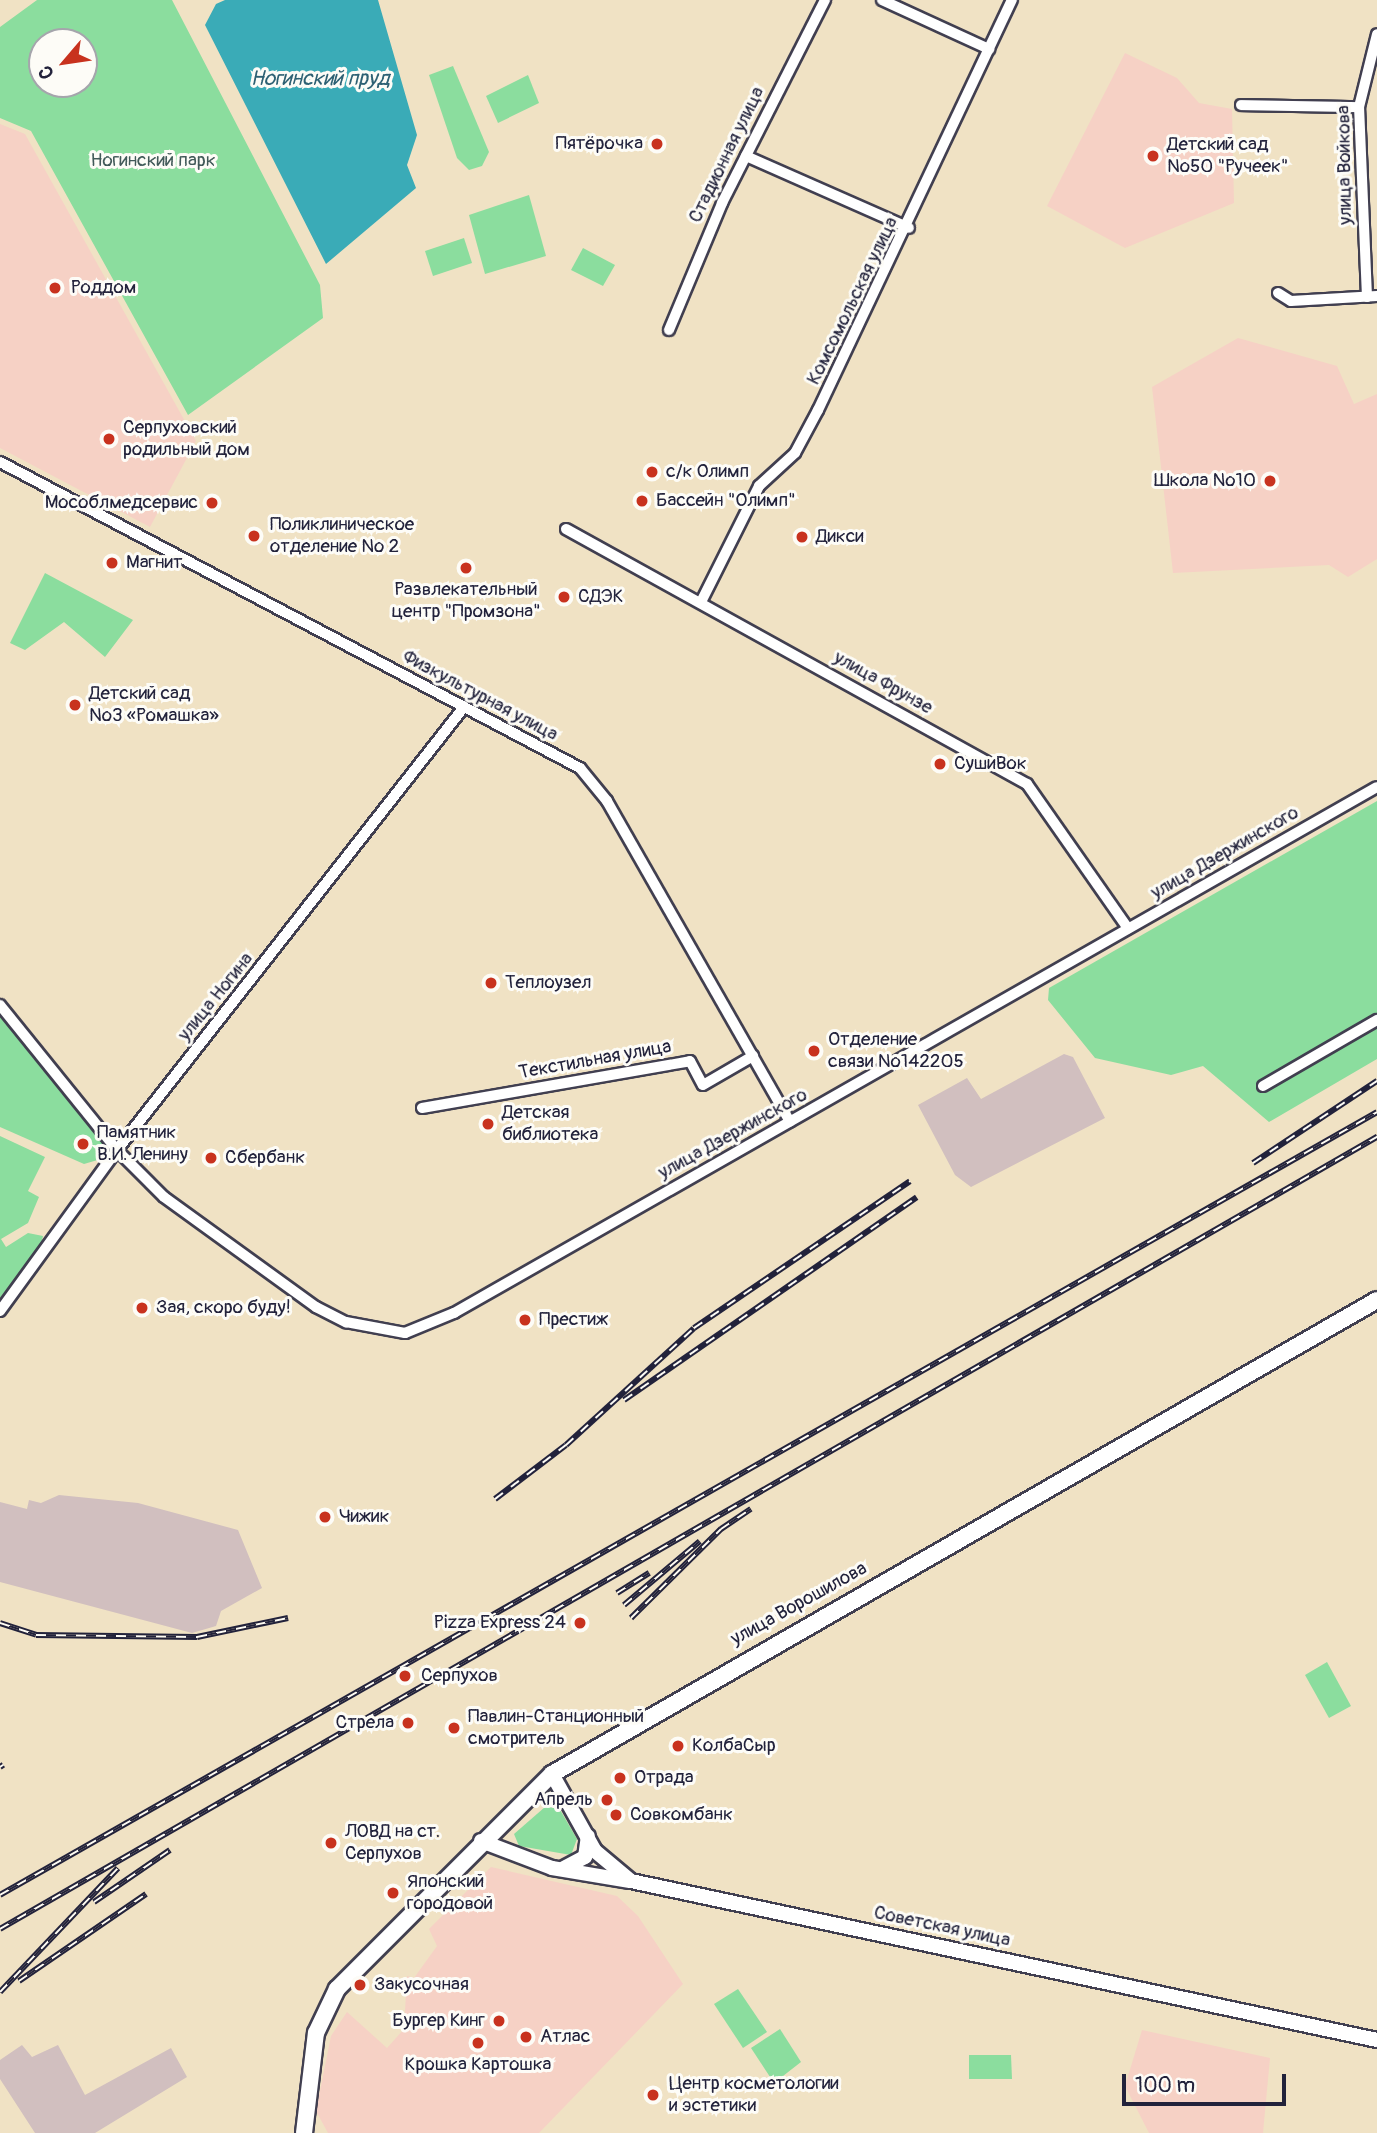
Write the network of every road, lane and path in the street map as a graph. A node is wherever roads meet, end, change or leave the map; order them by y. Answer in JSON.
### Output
{"nodes":[{"id":1,"x":825,"y":0,"type":"edge"},
{"id":2,"x":882,"y":0,"type":"edge"},
{"id":3,"x":1012,"y":0,"type":"edge"},
{"id":4,"x":1377,"y":34,"type":"edge"},
{"id":5,"x":989,"y":49,"type":"junction"},
{"id":6,"x":1241,"y":105,"type":"dead end"},
{"id":7,"x":1359,"y":107,"type":"junction"},
{"id":8,"x":746,"y":156,"type":"junction"},
{"id":9,"x":909,"y":228,"type":"junction"},
{"id":10,"x":1278,"y":293,"type":"dead end"},
{"id":11,"x":1372,"y":297,"type":"edge"},
{"id":12,"x":669,"y":330,"type":"dead end"},
{"id":13,"x":0,"y":462,"type":"edge"},
{"id":14,"x":566,"y":529,"type":"dead end"},
{"id":15,"x":701,"y":602,"type":"junction"},
{"id":16,"x":464,"y":707,"type":"junction"},
{"id":17,"x":1377,"y":787,"type":"edge"},
{"id":18,"x":1128,"y":928,"type":"junction"},
{"id":19,"x":0,"y":1005,"type":"edge"},
{"id":20,"x":1377,"y":1020,"type":"edge"},
{"id":21,"x":753,"y":1056,"type":"junction"},
{"id":22,"x":1263,"y":1086,"type":"dead end"},
{"id":23,"x":422,"y":1108,"type":"dead end"},
{"id":24,"x":790,"y":1122,"type":"junction"},
{"id":25,"x":117,"y":1150,"type":"junction"},
{"id":26,"x":1377,"y":1300,"type":"edge"},
{"id":27,"x":0,"y":1311,"type":"edge"},
{"id":28,"x":552,"y":1774,"type":"junction"},
{"id":29,"x":587,"y":1835,"type":"junction"},
{"id":30,"x":481,"y":1841,"type":"junction"},
{"id":31,"x":552,"y":1868,"type":"junction"},
{"id":32,"x":631,"y":1881,"type":"junction"},
{"id":33,"x":1377,"y":2040,"type":"edge"},
{"id":34,"x":306,"y":2132,"type":"edge"}],
"edges":[{"from":1,"to":8,"type":"street","name":"Стадионная улица"},
{"from":2,"to":5,"type":"street"},
{"from":3,"to":5,"type":"street","name":"Комсомольская улица"},
{"from":4,"to":7,"type":"street","name":"улица Войкова"},
{"from":5,"to":9,"type":"street","name":"Комсомольская улица"},
{"from":6,"to":7,"type":"street"},
{"from":7,"to":11,"type":"street","name":"улица Войкова"},
{"from":8,"to":9,"type":"street"},
{"from":8,"to":12,"type":"street","name":"Стадионная улица"},
{"from":9,"to":15,"type":"street","name":"Комсомольская улица"},
{"from":10,"to":11,"type":"street"},
{"from":13,"to":16,"type":"street","name":"Физкультурная улица"},
{"from":14,"to":15,"type":"street","name":"улица Фрунзе"},
{"from":15,"to":18,"type":"street","name":"улица Фрунзе"},
{"from":16,"to":21,"type":"street","name":"Физкультурная улица"},
{"from":16,"to":25,"type":"street","name":"улица Ногина"},
{"from":17,"to":18,"type":"street","name":"улица Дзержинского"},
{"from":18,"to":24,"type":"street","name":"улица Дзержинского"},
{"from":19,"to":25,"type":"street"},
{"from":20,"to":22,"type":"street"},
{"from":21,"to":23,"type":"street","name":"Текстильная улица"},
{"from":21,"to":24,"type":"street","name":"Физкультурная улица"},
{"from":24,"to":25,"type":"street","name":"улица Дзержинского"},
{"from":25,"to":27,"type":"street","name":"улица Ногина"},
{"from":26,"to":28,"type":"main road","name":"улица Ворошилова"},
{"from":28,"to":29,"type":"street","name":"Советская улица"},
{"from":28,"to":30,"type":"main road","name":"улица Ворошилова"},
{"from":29,"to":31,"type":"street"},
{"from":29,"to":32,"type":"street","name":"Советская улица"},
{"from":30,"to":31,"type":"street"},
{"from":30,"to":34,"type":"main road","name":"улица Ворошилова"},
{"from":31,"to":32,"type":"street"},
{"from":32,"to":33,"type":"street","name":"Советская улица"}]}
